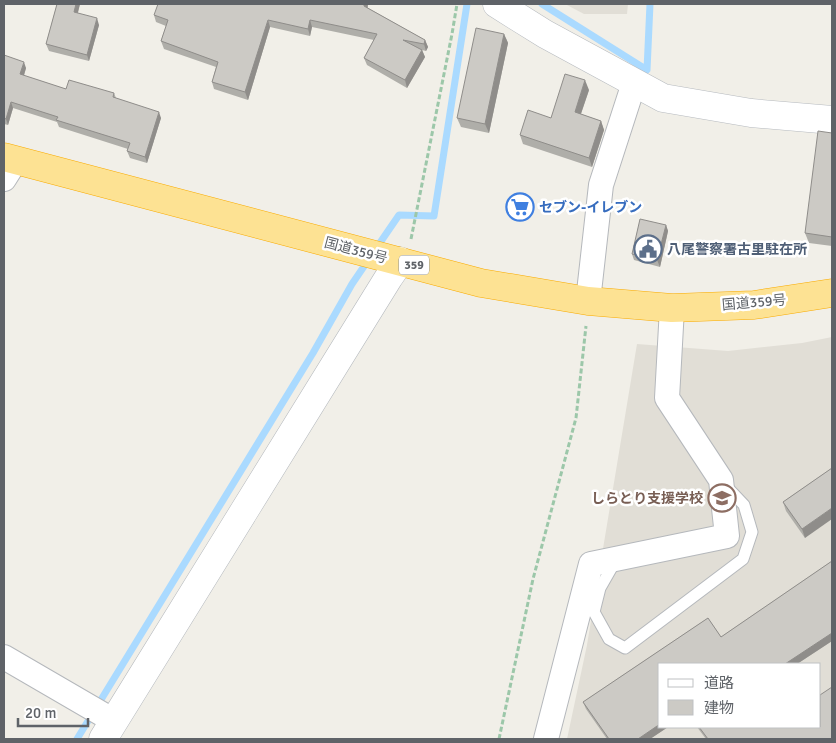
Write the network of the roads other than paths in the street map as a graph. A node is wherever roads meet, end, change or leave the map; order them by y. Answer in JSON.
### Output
{"nodes":[{"id":1,"x":497,"y":4,"type":"edge"},
{"id":2,"x":634,"y":83,"type":"junction"},
{"id":3,"x":832,"y":120,"type":"edge"},
{"id":4,"x":8,"y":165,"type":"edge"},
{"id":5,"x":400,"y":261,"type":"junction"},
{"id":6,"x":832,"y":293,"type":"edge"},
{"id":7,"x":588,"y":301,"type":"junction"},
{"id":8,"x":672,"y":308,"type":"junction"},
{"id":9,"x":721,"y":480,"type":"junction"},
{"id":10,"x":616,"y":559,"type":"junction"},
{"id":11,"x":4,"y":657,"type":"edge"},
{"id":12,"x":109,"y":730,"type":"edge"},
{"id":13,"x":546,"y":739,"type":"edge"}],
"edges":[{"from":1,"to":2,"type":"street"},
{"from":2,"to":3,"type":"street"},
{"from":2,"to":7,"type":"street"},
{"from":4,"to":5,"type":"highway","name":"国道359号","number":"359"},
{"from":5,"to":7,"type":"highway","name":"国道359号","number":"359"},
{"from":5,"to":12,"type":"street"},
{"from":6,"to":8,"type":"highway","name":"国道359号","number":"359"},
{"from":7,"to":8,"type":"highway","name":"国道359号","number":"359"},
{"from":8,"to":9,"type":"street"},
{"from":9,"to":10,"type":"street"},
{"from":9,"to":10,"type":"lane"},
{"from":10,"to":13,"type":"street"},
{"from":11,"to":12,"type":"street"}]}
